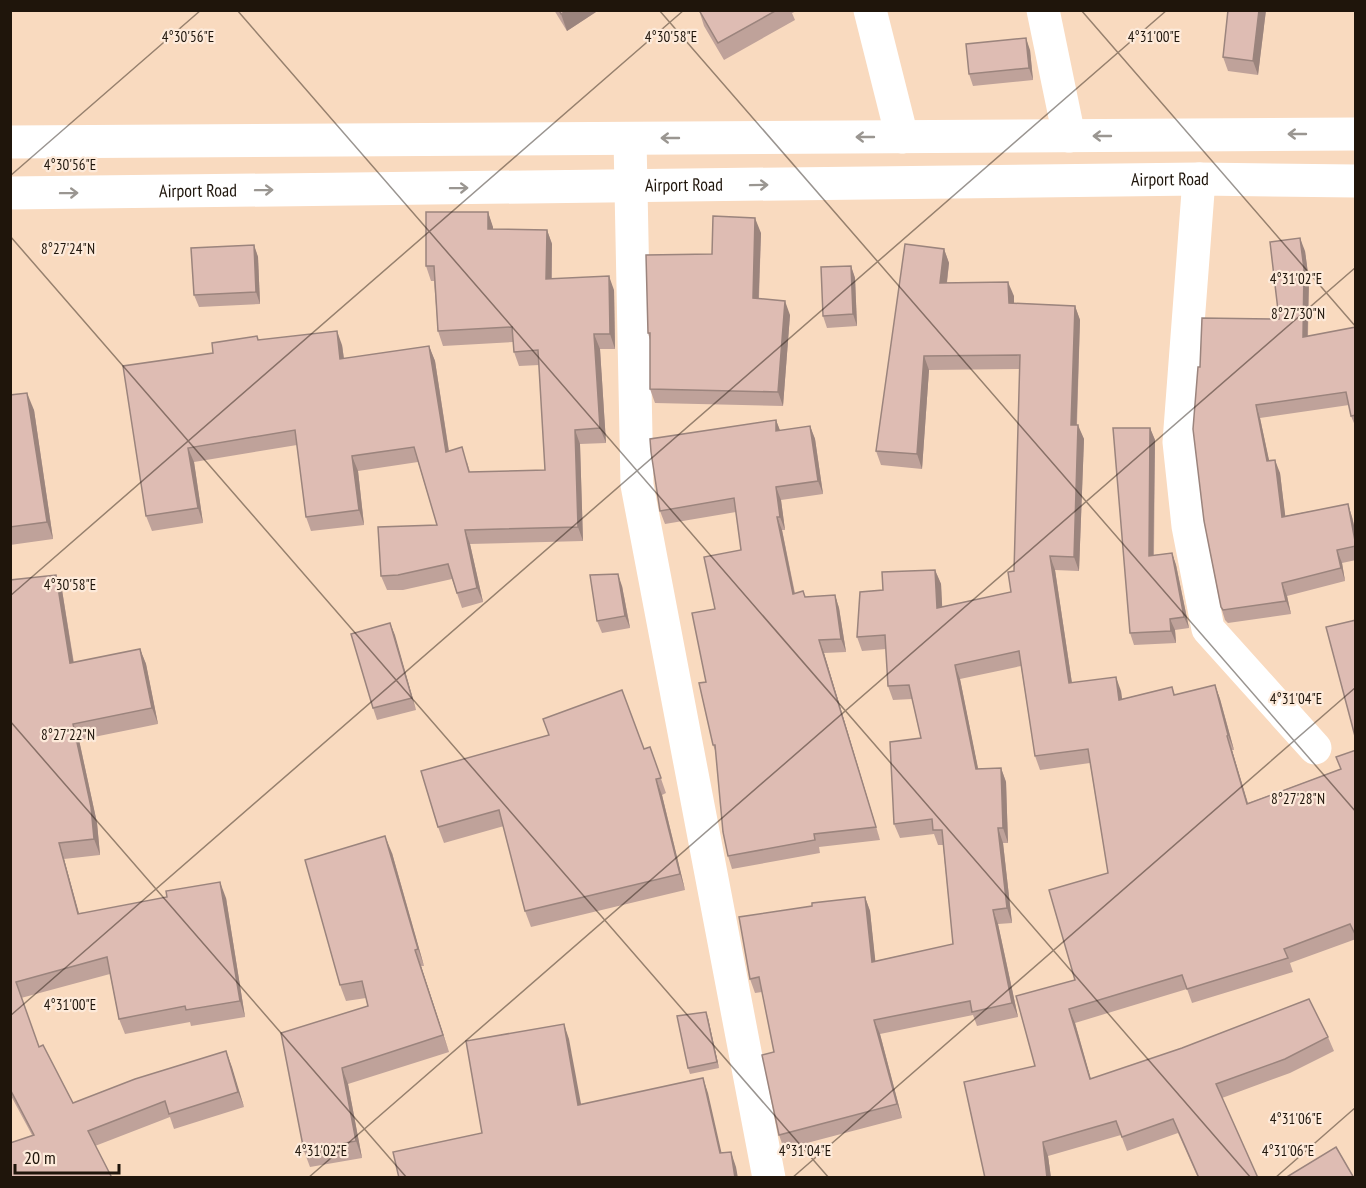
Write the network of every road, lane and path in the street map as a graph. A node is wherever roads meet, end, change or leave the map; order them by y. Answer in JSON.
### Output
{"nodes":[{"id":1,"x":870,"y":10,"type":"edge"},
{"id":2,"x":1043,"y":10,"type":"edge"},
{"id":3,"x":1356,"y":134,"type":"edge"},
{"id":4,"x":1070,"y":136,"type":"junction"},
{"id":5,"x":902,"y":137,"type":"junction"},
{"id":6,"x":630,"y":139,"type":"junction"},
{"id":7,"x":10,"y":142,"type":"edge"},
{"id":8,"x":1199,"y":179,"type":"junction"},
{"id":9,"x":1356,"y":181,"type":"edge"},
{"id":10,"x":629,"y":186,"type":"junction"},
{"id":11,"x":10,"y":193,"type":"edge"},
{"id":12,"x":1315,"y":748,"type":"dead end"},
{"id":13,"x":769,"y":1178,"type":"edge"}],
"edges":[{"from":1,"to":5,"type":"main road"},
{"from":2,"to":4,"type":"main road"},
{"from":3,"to":4,"type":"main road","one_way":true},
{"from":4,"to":5,"type":"main road"},
{"from":5,"to":6,"type":"main road","one_way":true},
{"from":6,"to":7,"type":"main road"},
{"from":6,"to":10,"type":"main road"},
{"from":8,"to":9,"type":"main road","name":"Airport Road"},
{"from":10,"to":8,"type":"main road","name":"Airport Road","one_way":true},
{"from":8,"to":12,"type":"main road"},
{"from":11,"to":10,"type":"main road","name":"Airport Road","one_way":true},
{"from":10,"to":13,"type":"main road"}]}
